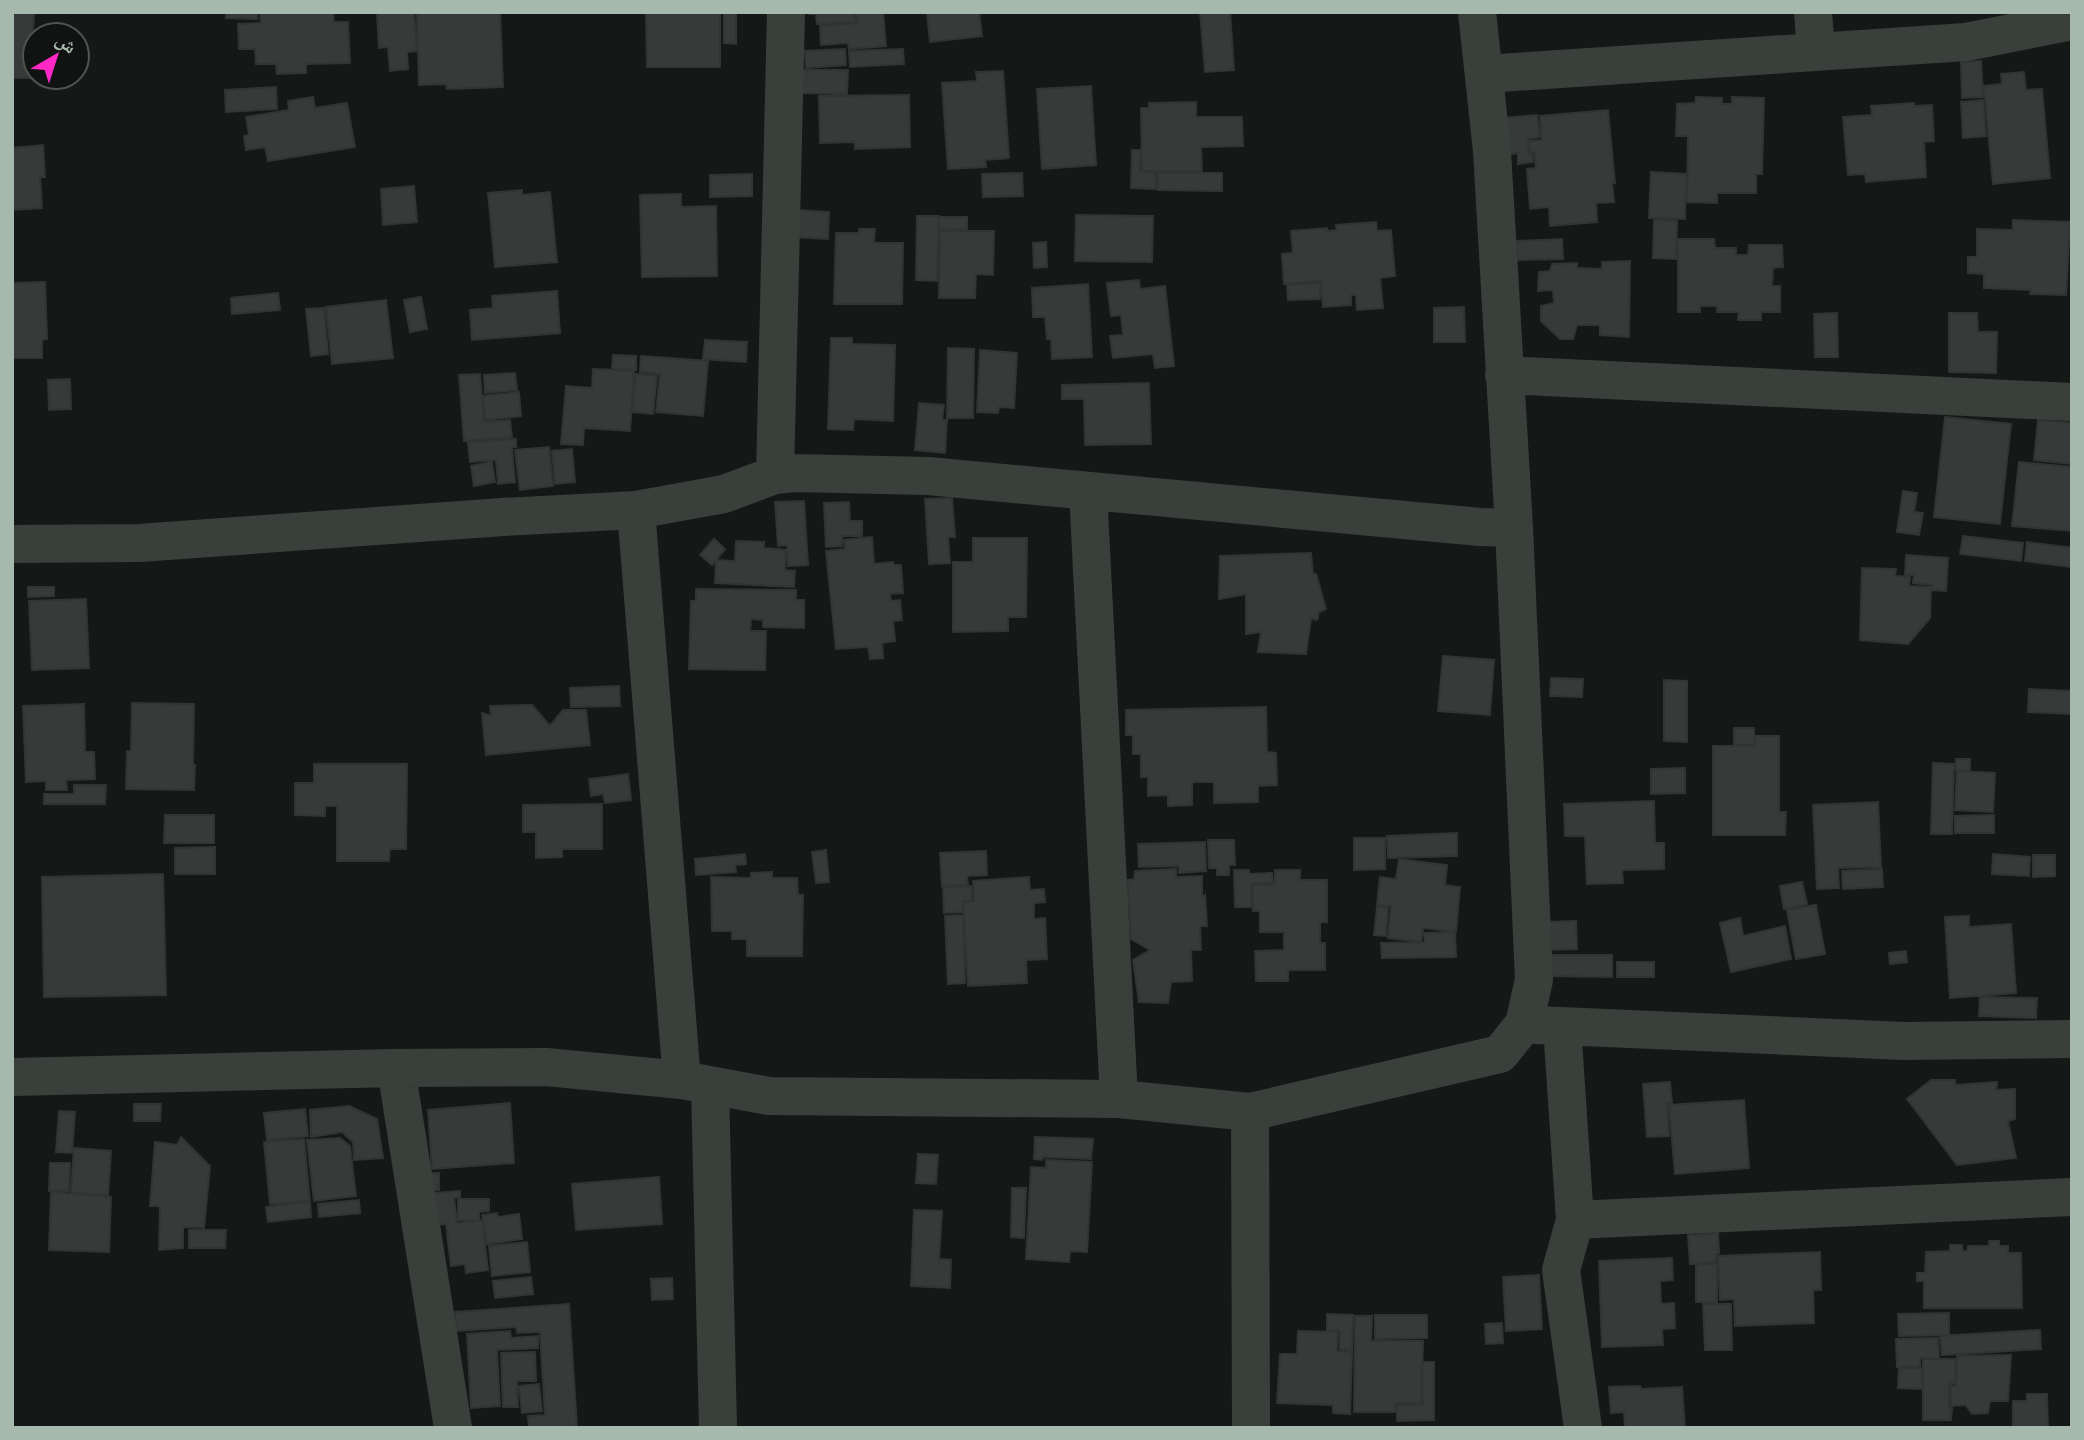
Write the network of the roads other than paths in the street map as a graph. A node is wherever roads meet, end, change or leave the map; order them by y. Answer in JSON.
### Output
{"nodes":[{"id":1,"x":786,"y":12,"type":"edge"},
{"id":2,"x":1477,"y":12,"type":"edge"},
{"id":3,"x":1813,"y":12,"type":"edge"},
{"id":4,"x":2072,"y":21,"type":"edge"},
{"id":5,"x":1816,"y":52,"type":"junction"},
{"id":6,"x":1484,"y":74,"type":"junction"},
{"id":7,"x":1504,"y":375,"type":"junction"},
{"id":8,"x":2072,"y":402,"type":"edge"},
{"id":9,"x":775,"y":475,"type":"junction"},
{"id":10,"x":1088,"y":491,"type":"junction"},
{"id":11,"x":636,"y":510,"type":"junction"},
{"id":12,"x":1514,"y":528,"type":"junction"},
{"id":13,"x":12,"y":544,"type":"edge"},
{"id":14,"x":1524,"y":1024,"type":"junction"},
{"id":15,"x":1562,"y":1026,"type":"junction"},
{"id":16,"x":2072,"y":1039,"type":"edge"},
{"id":17,"x":396,"y":1068,"type":"junction"},
{"id":18,"x":12,"y":1077,"type":"edge"},
{"id":19,"x":696,"y":1083,"type":"junction"},
{"id":20,"x":1119,"y":1099,"type":"junction"},
{"id":21,"x":1250,"y":1112,"type":"junction"},
{"id":22,"x":2072,"y":1197,"type":"edge"},
{"id":23,"x":1575,"y":1220,"type":"junction"},
{"id":24,"x":453,"y":1428,"type":"edge"},
{"id":25,"x":718,"y":1428,"type":"edge"},
{"id":26,"x":1251,"y":1428,"type":"edge"},
{"id":27,"x":1583,"y":1428,"type":"edge"}],
"edges":[{"from":1,"to":9,"type":"street"},
{"from":2,"to":6,"type":"street"},
{"from":3,"to":5,"type":"street"},
{"from":4,"to":5,"type":"street"},
{"from":5,"to":6,"type":"street"},
{"from":6,"to":7,"type":"street"},
{"from":7,"to":8,"type":"street"},
{"from":7,"to":12,"type":"street"},
{"from":9,"to":10,"type":"street"},
{"from":9,"to":11,"type":"street"},
{"from":10,"to":12,"type":"street"},
{"from":10,"to":20,"type":"street"},
{"from":11,"to":13,"type":"street"},
{"from":11,"to":19,"type":"street"},
{"from":12,"to":14,"type":"street"},
{"from":14,"to":15,"type":"street"},
{"from":14,"to":21,"type":"street"},
{"from":15,"to":16,"type":"street"},
{"from":15,"to":23,"type":"street"},
{"from":17,"to":18,"type":"street"},
{"from":17,"to":19,"type":"street"},
{"from":17,"to":24,"type":"street"},
{"from":19,"to":20,"type":"street"},
{"from":19,"to":25,"type":"street"},
{"from":20,"to":21,"type":"street"},
{"from":21,"to":26,"type":"street"},
{"from":22,"to":23,"type":"street"},
{"from":23,"to":27,"type":"street"}]}
